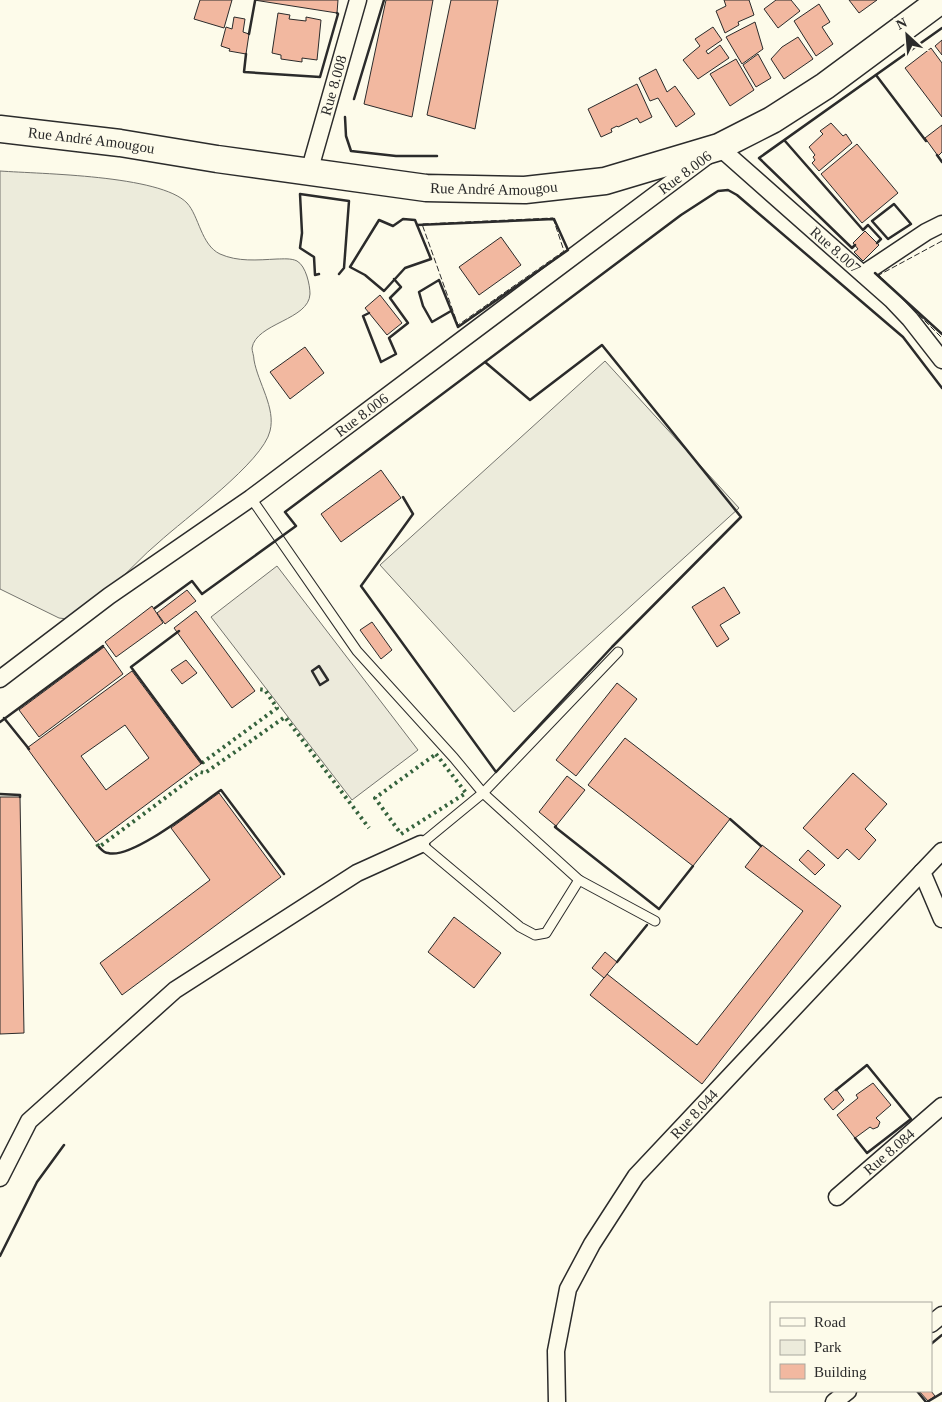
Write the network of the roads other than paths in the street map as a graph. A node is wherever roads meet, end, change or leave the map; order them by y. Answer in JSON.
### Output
{"nodes":[{"id":1,"x":358,"y":0,"type":"edge"},
{"id":2,"x":941,"y":0,"type":"edge"},
{"id":3,"x":0,"y":129,"type":"edge"},
{"id":4,"x":719,"y":147,"type":"junction"},
{"id":5,"x":309,"y":172,"type":"junction"},
{"id":6,"x":942,"y":224,"type":"edge"},
{"id":7,"x":863,"y":274,"type":"junction"},
{"id":8,"x":942,"y":360,"type":"edge"},
{"id":9,"x":251,"y":498,"type":"junction"},
{"id":10,"x":618,"y":652,"type":"dead end"},
{"id":11,"x":0,"y":679,"type":"edge"},
{"id":12,"x":483,"y":794,"type":"junction"},
{"id":13,"x":421,"y":844,"type":"junction"},
{"id":14,"x":942,"y":851,"type":"edge"},
{"id":15,"x":922,"y":872,"type":"junction"},
{"id":16,"x":579,"y":880,"type":"junction"},
{"id":17,"x":942,"y":919,"type":"edge"},
{"id":18,"x":655,"y":921,"type":"dead end"},
{"id":19,"x":942,"y":1106,"type":"edge"},
{"id":20,"x":0,"y":1178,"type":"edge"},
{"id":21,"x":837,"y":1197,"type":"dead end"},
{"id":22,"x":942,"y":1315,"type":"edge"},
{"id":23,"x":932,"y":1323,"type":"edge"},
{"id":24,"x":847,"y":1392,"type":"edge"},
{"id":25,"x":557,"y":1402,"type":"edge"},
{"id":26,"x":834,"y":1402,"type":"edge"}],
"edges":[{"from":1,"to":5,"type":"street","name":"Rue 8.008"},
{"from":2,"to":4,"type":"main road","name":"Rue André Amougou"},
{"from":3,"to":5,"type":"main road","name":"Rue André Amougou"},
{"from":4,"to":5,"type":"main road","name":"Rue André Amougou"},
{"from":4,"to":7,"type":"street","name":"Rue 8.007"},
{"from":4,"to":9,"type":"street","name":"Rue 8.006"},
{"from":6,"to":7,"type":"street"},
{"from":7,"to":8,"type":"street","name":"Rue 8.007"},
{"from":9,"to":11,"type":"street","name":"Rue 8.006"},
{"from":9,"to":12,"type":"lane"},
{"from":10,"to":12,"type":"lane"},
{"from":12,"to":13,"type":"lane"},
{"from":12,"to":16,"type":"lane"},
{"from":13,"to":16,"type":"lane"},
{"from":13,"to":20,"type":"street"},
{"from":14,"to":15,"type":"street","name":"Rue 8.044"},
{"from":15,"to":17,"type":"street"},
{"from":15,"to":25,"type":"street","name":"Rue 8.044"},
{"from":16,"to":18,"type":"lane"},
{"from":19,"to":21,"type":"street","name":"Rue 8.084"},
{"from":22,"to":23,"type":"street"},
{"from":24,"to":26,"type":"street"}]}
